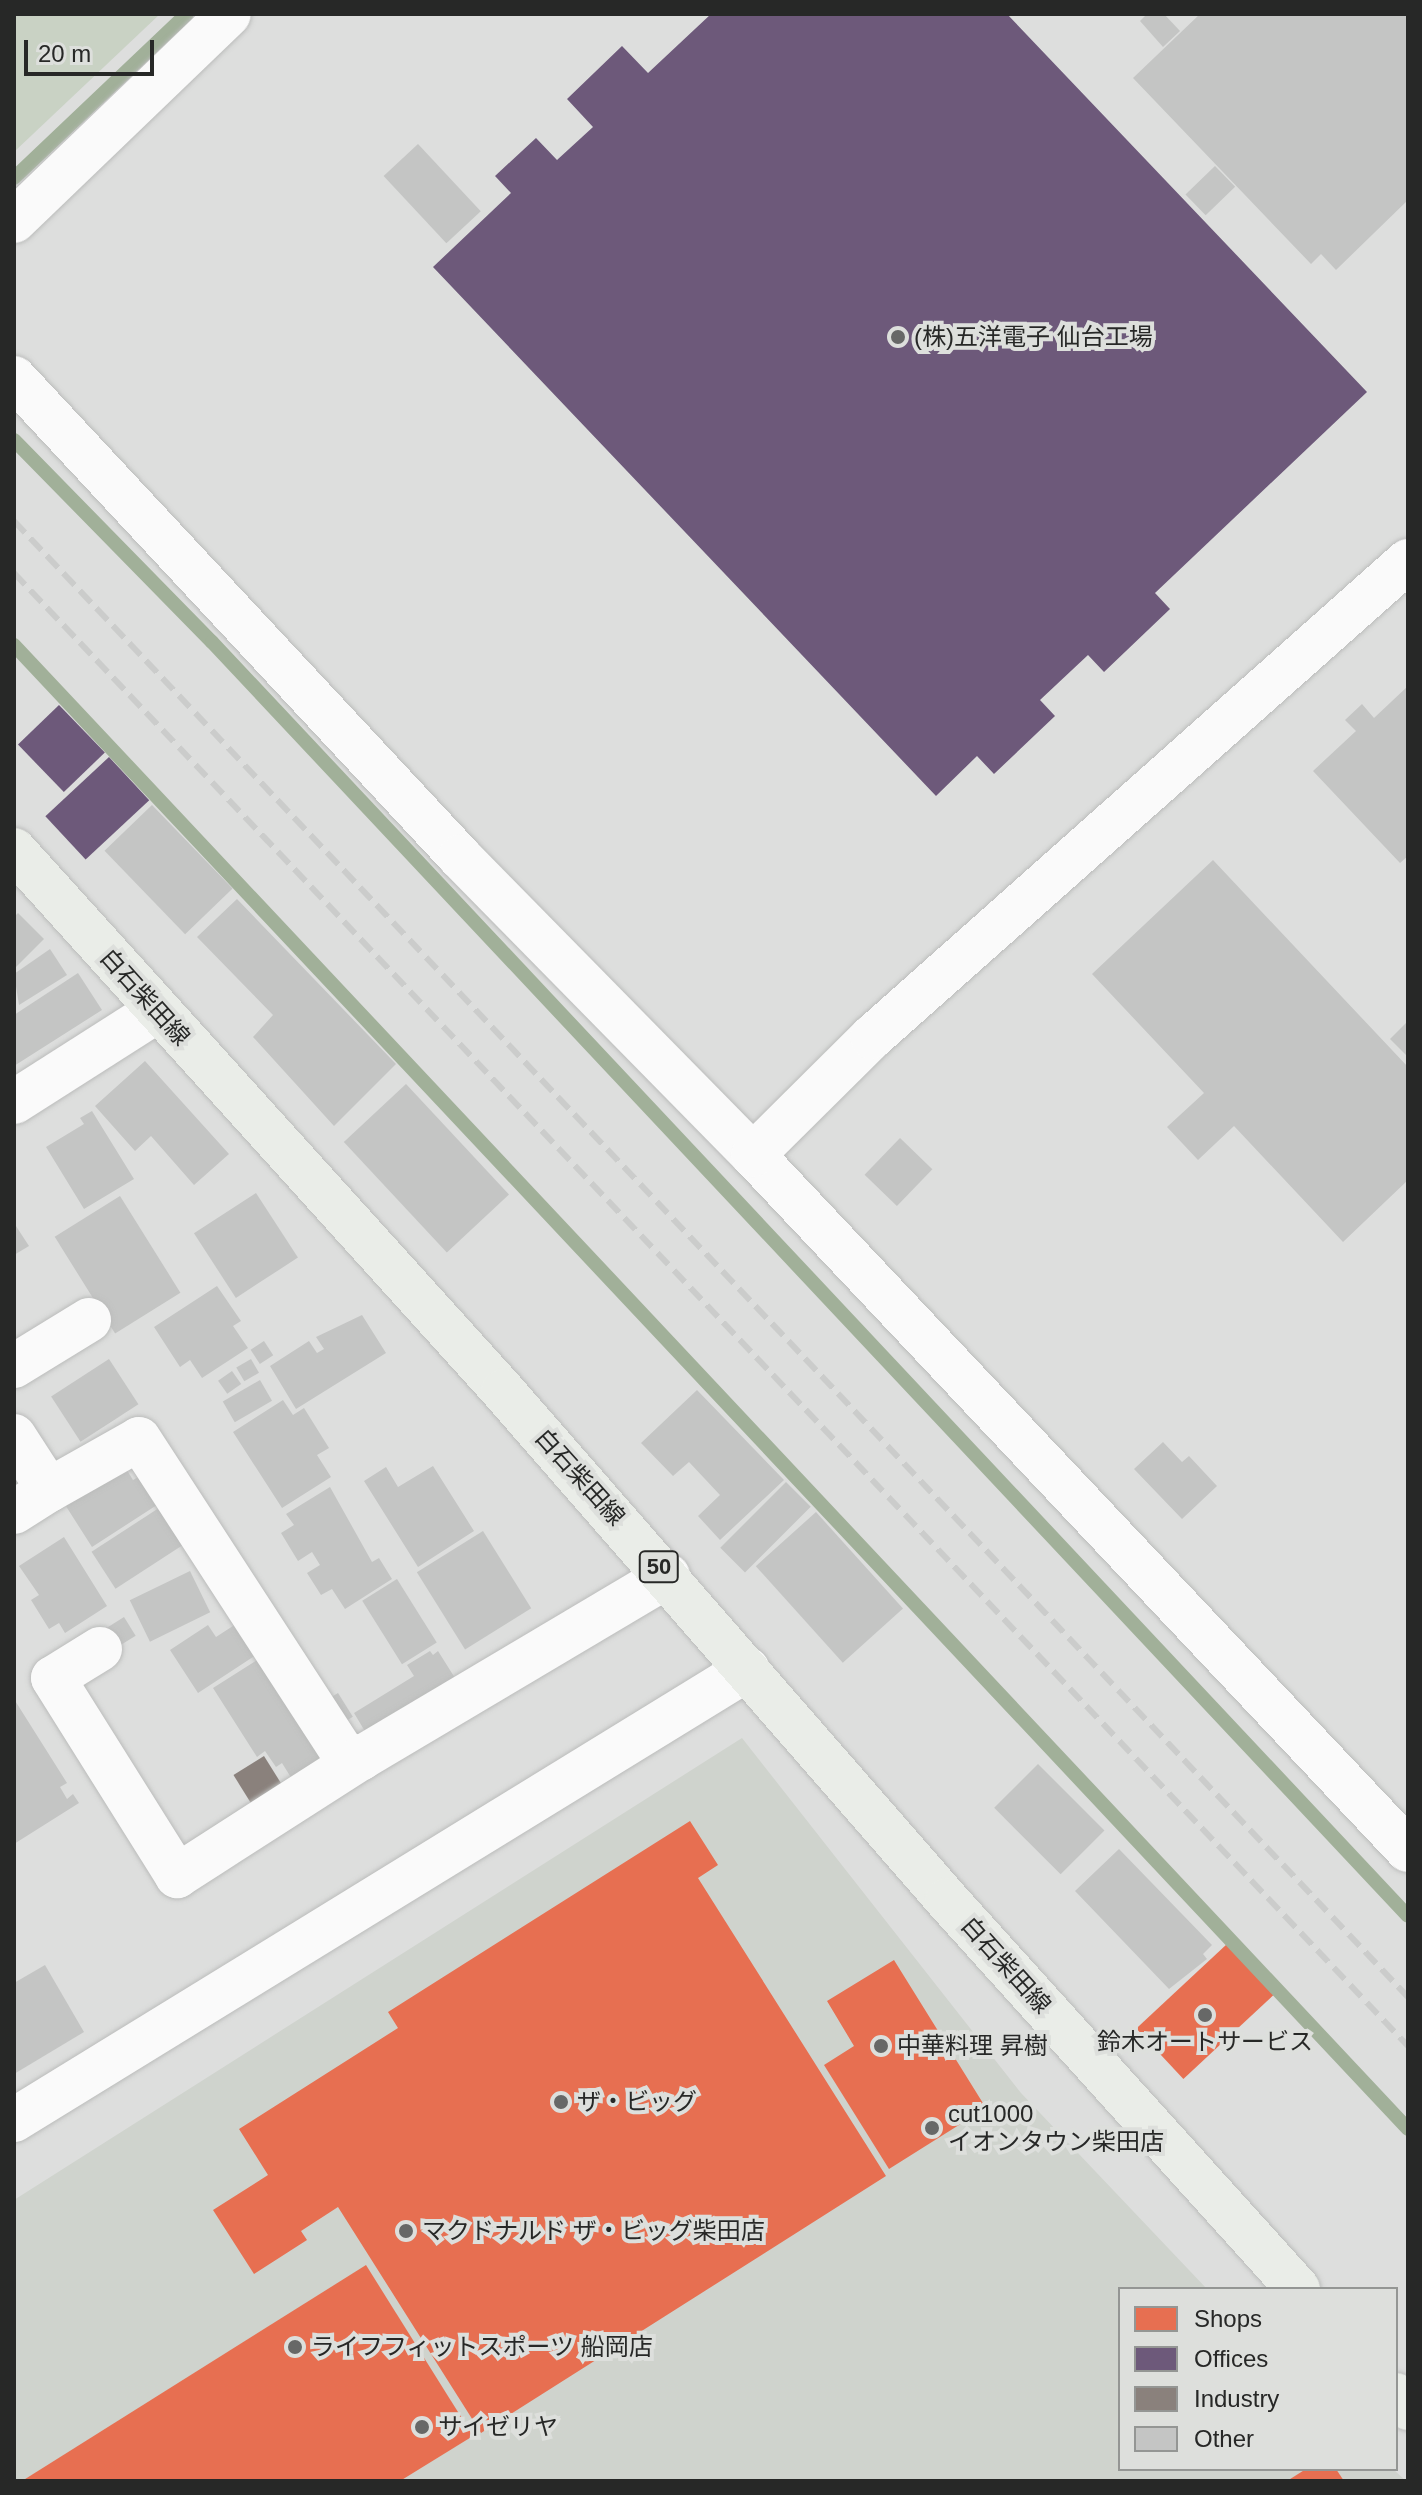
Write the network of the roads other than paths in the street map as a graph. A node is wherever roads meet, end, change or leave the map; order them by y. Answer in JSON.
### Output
{"nodes":[{"id":1,"x":229,"y":14,"type":"edge"},
{"id":2,"x":14,"y":221,"type":"edge"},
{"id":3,"x":14,"y":378,"type":"edge"},
{"id":4,"x":1408,"y":561,"type":"edge"},
{"id":5,"x":14,"y":850,"type":"edge"},
{"id":6,"x":157,"y":1011,"type":"junction"},
{"id":7,"x":14,"y":1102,"type":"edge"},
{"id":8,"x":753,"y":1155,"type":"junction"},
{"id":9,"x":89,"y":1320,"type":"dead end"},
{"id":10,"x":14,"y":1366,"type":"edge"},
{"id":11,"x":14,"y":1436,"type":"edge"},
{"id":12,"x":31,"y":1501,"type":"edge"},
{"id":13,"x":668,"y":1576,"type":"junction"},
{"id":14,"x":100,"y":1649,"type":"dead end"},
{"id":15,"x":748,"y":1669,"type":"junction"},
{"id":16,"x":361,"y":1758,"type":"junction"},
{"id":17,"x":1408,"y":1850,"type":"edge"},
{"id":18,"x":14,"y":2120,"type":"edge"},
{"id":19,"x":1296,"y":2287,"type":"edge"}],
"edges":[{"from":1,"to":2,"type":"street"},
{"from":3,"to":8,"type":"street"},
{"from":4,"to":8,"type":"street"},
{"from":5,"to":6,"type":"main road","name":"白石柴田線","number":"50"},
{"from":6,"to":7,"type":"street"},
{"from":6,"to":13,"type":"main road","name":"白石柴田線","number":"50"},
{"from":8,"to":17,"type":"street"},
{"from":9,"to":10,"type":"street"},
{"from":11,"to":12,"type":"street"},
{"from":12,"to":16,"type":"street"},
{"from":13,"to":15,"type":"main road","name":"白石柴田線","number":"50"},
{"from":13,"to":16,"type":"street"},
{"from":14,"to":16,"type":"street"},
{"from":15,"to":18,"type":"street"},
{"from":15,"to":19,"type":"main road","name":"白石柴田線","number":"50"}]}
